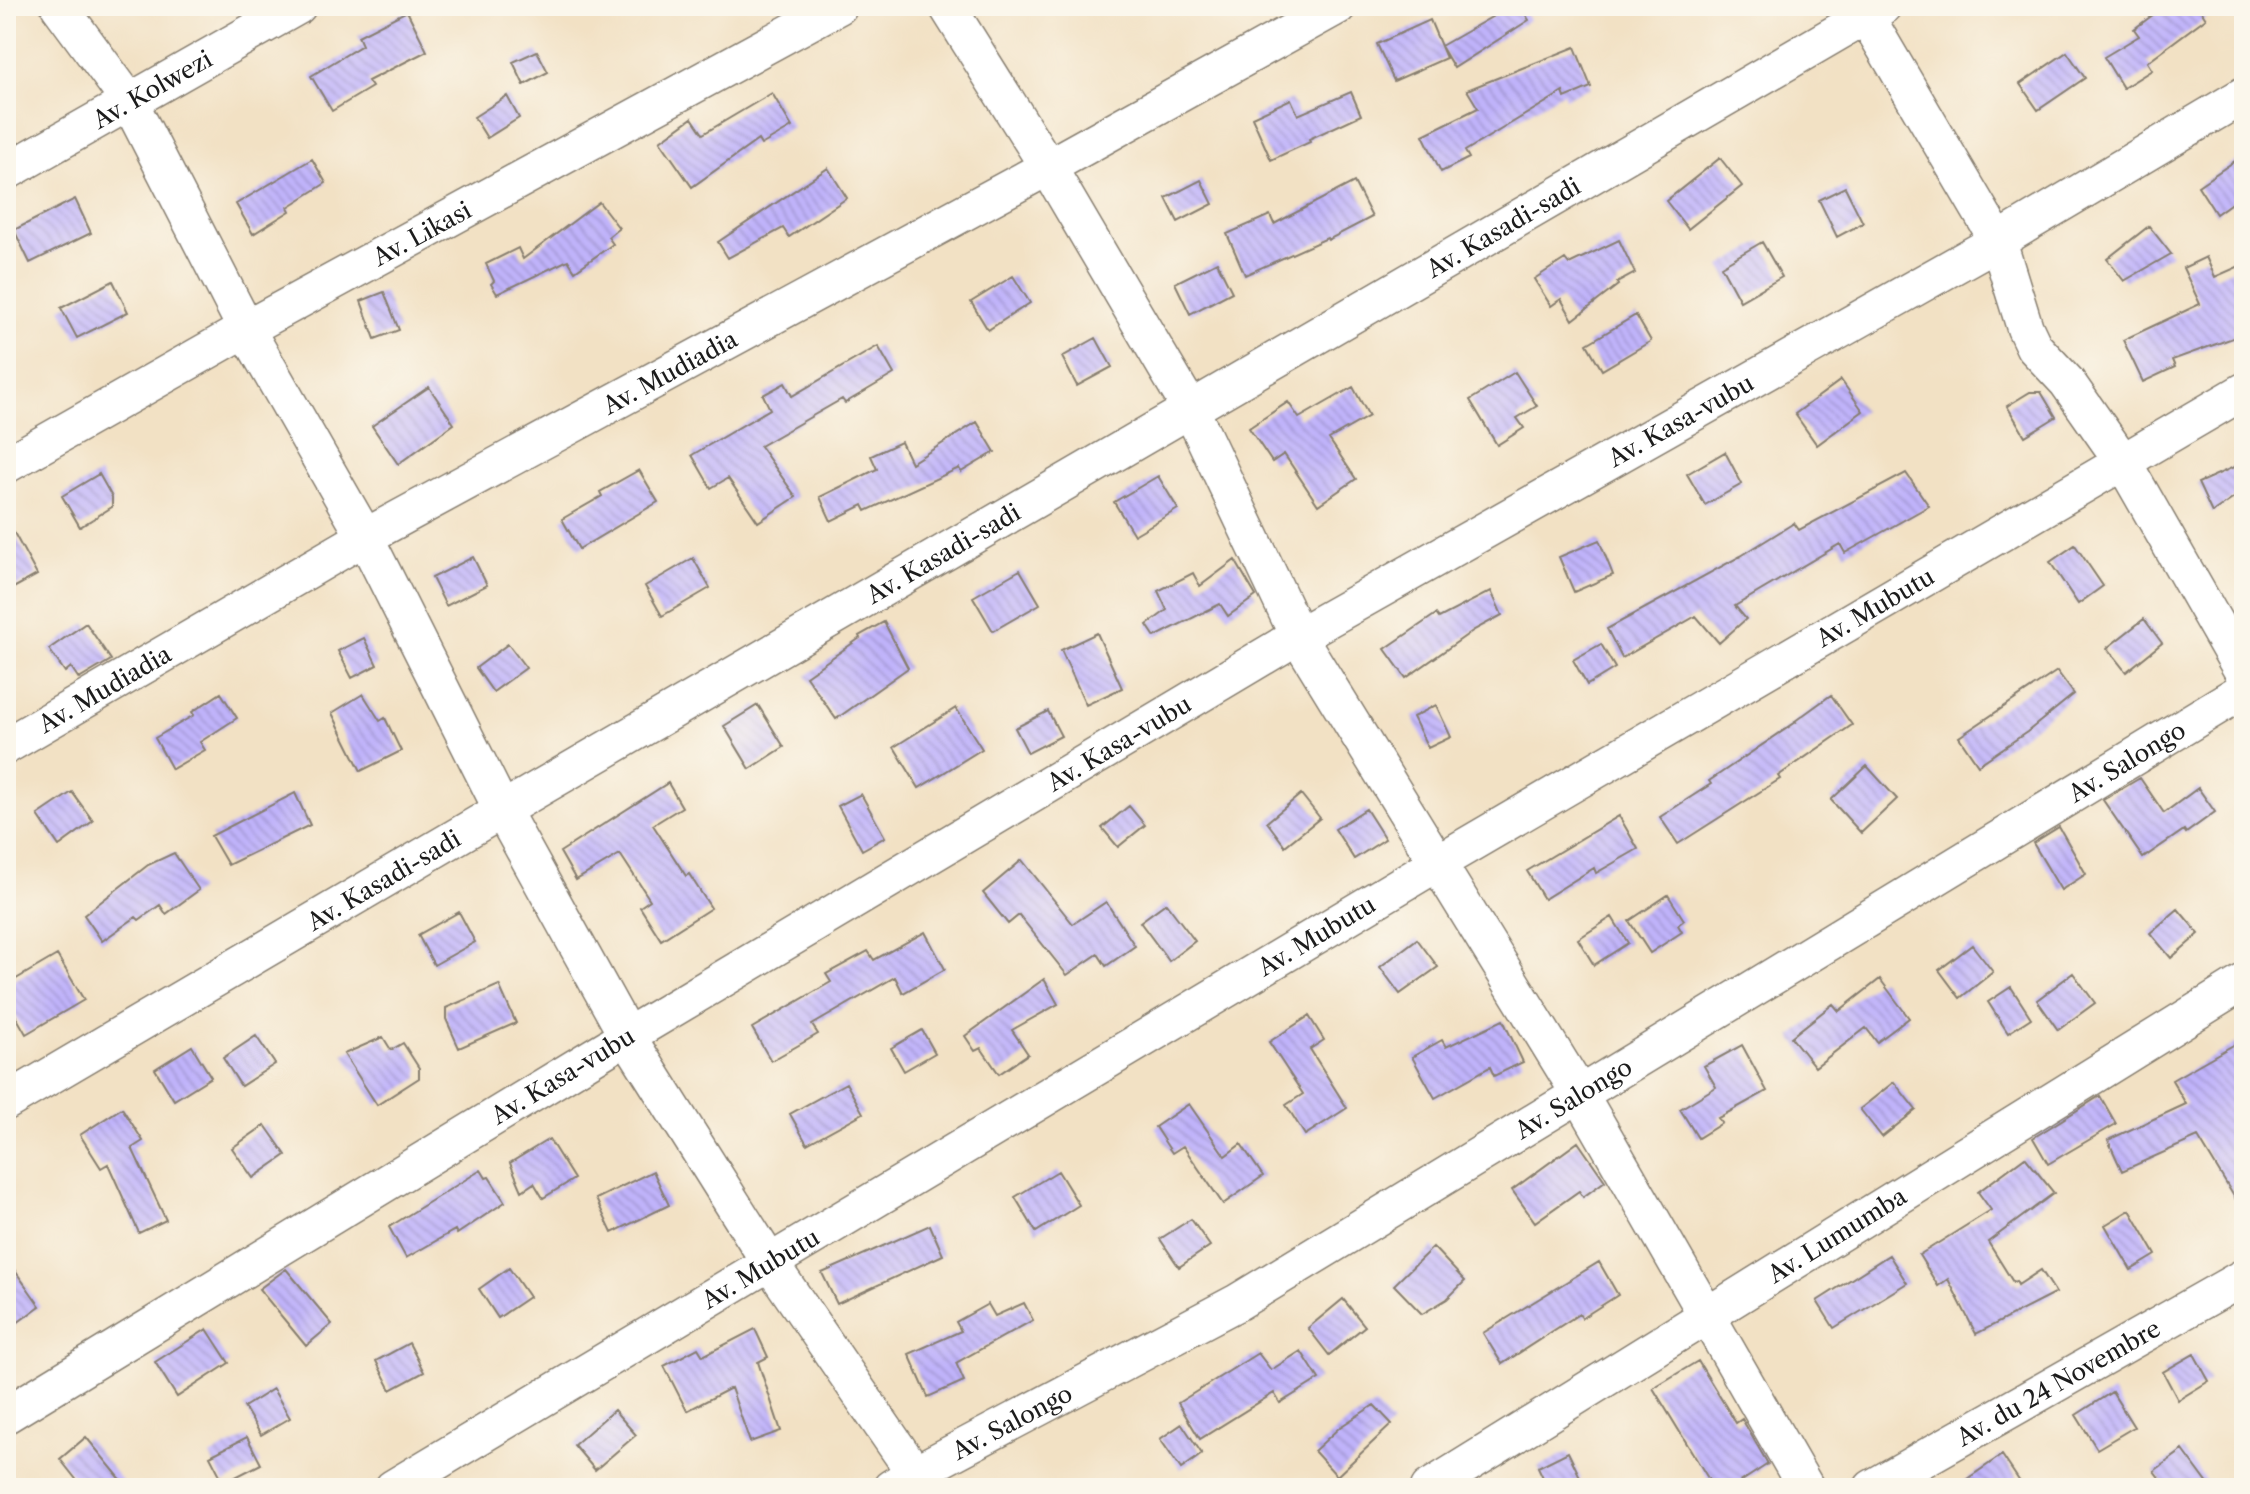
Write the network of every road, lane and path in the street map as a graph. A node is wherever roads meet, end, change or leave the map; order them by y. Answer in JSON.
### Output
{"nodes":[{"id":1,"x":59,"y":6,"type":"edge"},
{"id":2,"x":298,"y":6,"type":"edge"},
{"id":3,"x":839,"y":6,"type":"edge"},
{"id":4,"x":947,"y":6,"type":"edge"},
{"id":5,"x":1338,"y":6,"type":"edge"},
{"id":6,"x":1870,"y":10,"type":"edge"},
{"id":7,"x":2244,"y":95,"type":"edge"},
{"id":8,"x":129,"y":101,"type":"junction"},
{"id":9,"x":1048,"y":167,"type":"junction"},
{"id":10,"x":6,"y":172,"type":"edge"},
{"id":11,"x":1998,"y":241,"type":"junction"},
{"id":12,"x":246,"y":329,"type":"junction"},
{"id":13,"x":2244,"y":391,"type":"edge"},
{"id":14,"x":1191,"y":410,"type":"junction"},
{"id":15,"x":2123,"y":462,"type":"junction"},
{"id":16,"x":6,"y":465,"type":"edge"},
{"id":17,"x":365,"y":537,"type":"junction"},
{"id":18,"x":1298,"y":636,"type":"junction"},
{"id":19,"x":2244,"y":674,"type":"edge"},
{"id":20,"x":2244,"y":690,"type":"edge"},
{"id":21,"x":6,"y":746,"type":"edge"},
{"id":22,"x":502,"y":810,"type":"junction"},
{"id":23,"x":1439,"y":862,"type":"junction"},
{"id":24,"x":2244,"y":982,"type":"edge"},
{"id":25,"x":627,"y":1036,"type":"junction"},
{"id":26,"x":1579,"y":1093,"type":"junction"},
{"id":27,"x":6,"y":1102,"type":"edge"},
{"id":28,"x":770,"y":1263,"type":"junction"},
{"id":29,"x":2244,"y":1277,"type":"edge"},
{"id":30,"x":1709,"y":1316,"type":"junction"},
{"id":31,"x":6,"y":1415,"type":"edge"},
{"id":32,"x":910,"y":1483,"type":"edge"},
{"id":33,"x":393,"y":1488,"type":"edge"},
{"id":34,"x":1429,"y":1488,"type":"edge"},
{"id":35,"x":1806,"y":1488,"type":"edge"},
{"id":36,"x":1872,"y":1488,"type":"edge"}],
"edges":[{"from":1,"to":8,"type":"street"},
{"from":2,"to":8,"type":"street","name":"Av. Kolwezi"},
{"from":3,"to":12,"type":"street","name":"Av. Likasi"},
{"from":4,"to":9,"type":"street"},
{"from":5,"to":9,"type":"street","name":"Av. Mudiadia"},
{"from":6,"to":11,"type":"street"},
{"from":6,"to":14,"type":"street","name":"Av. Kasadi-sadi"},
{"from":7,"to":11,"type":"street","name":"Av. Kasa-vubu"},
{"from":8,"to":10,"type":"street","name":"Av. Kolwezi"},
{"from":8,"to":12,"type":"street"},
{"from":9,"to":14,"type":"street"},
{"from":9,"to":17,"type":"street","name":"Av. Mudiadia"},
{"from":11,"to":15,"type":"street"},
{"from":11,"to":18,"type":"street","name":"Av. Kasa-vubu"},
{"from":12,"to":16,"type":"street","name":"Av. Likasi"},
{"from":12,"to":17,"type":"street"},
{"from":13,"to":15,"type":"street","name":"Av. Mubutu"},
{"from":14,"to":18,"type":"street"},
{"from":14,"to":22,"type":"street","name":"Av. Kasadi-sadi"},
{"from":15,"to":19,"type":"street"},
{"from":15,"to":23,"type":"street","name":"Av. Mubutu"},
{"from":17,"to":21,"type":"street","name":"Av. Mudiadia"},
{"from":17,"to":22,"type":"street"},
{"from":18,"to":23,"type":"street"},
{"from":18,"to":25,"type":"street","name":"Av. Kasa-vubu"},
{"from":20,"to":26,"type":"street","name":"Av. Salongo"},
{"from":22,"to":25,"type":"street"},
{"from":22,"to":27,"type":"street","name":"Av. Kasadi-sadi"},
{"from":23,"to":26,"type":"street"},
{"from":23,"to":28,"type":"street","name":"Av. Mubutu"},
{"from":24,"to":30,"type":"street","name":"Av. Lumumba"},
{"from":25,"to":28,"type":"street"},
{"from":25,"to":31,"type":"street","name":"Av. Kasa-vubu"},
{"from":26,"to":30,"type":"street"},
{"from":26,"to":32,"type":"street","name":"Av. Salongo"},
{"from":28,"to":32,"type":"street"},
{"from":28,"to":33,"type":"street","name":"Av. Mubutu"},
{"from":29,"to":36,"type":"street","name":"Av. du 24 Novembre"},
{"from":30,"to":34,"type":"street","name":"Av. Lumumba"},
{"from":30,"to":35,"type":"street"}]}
